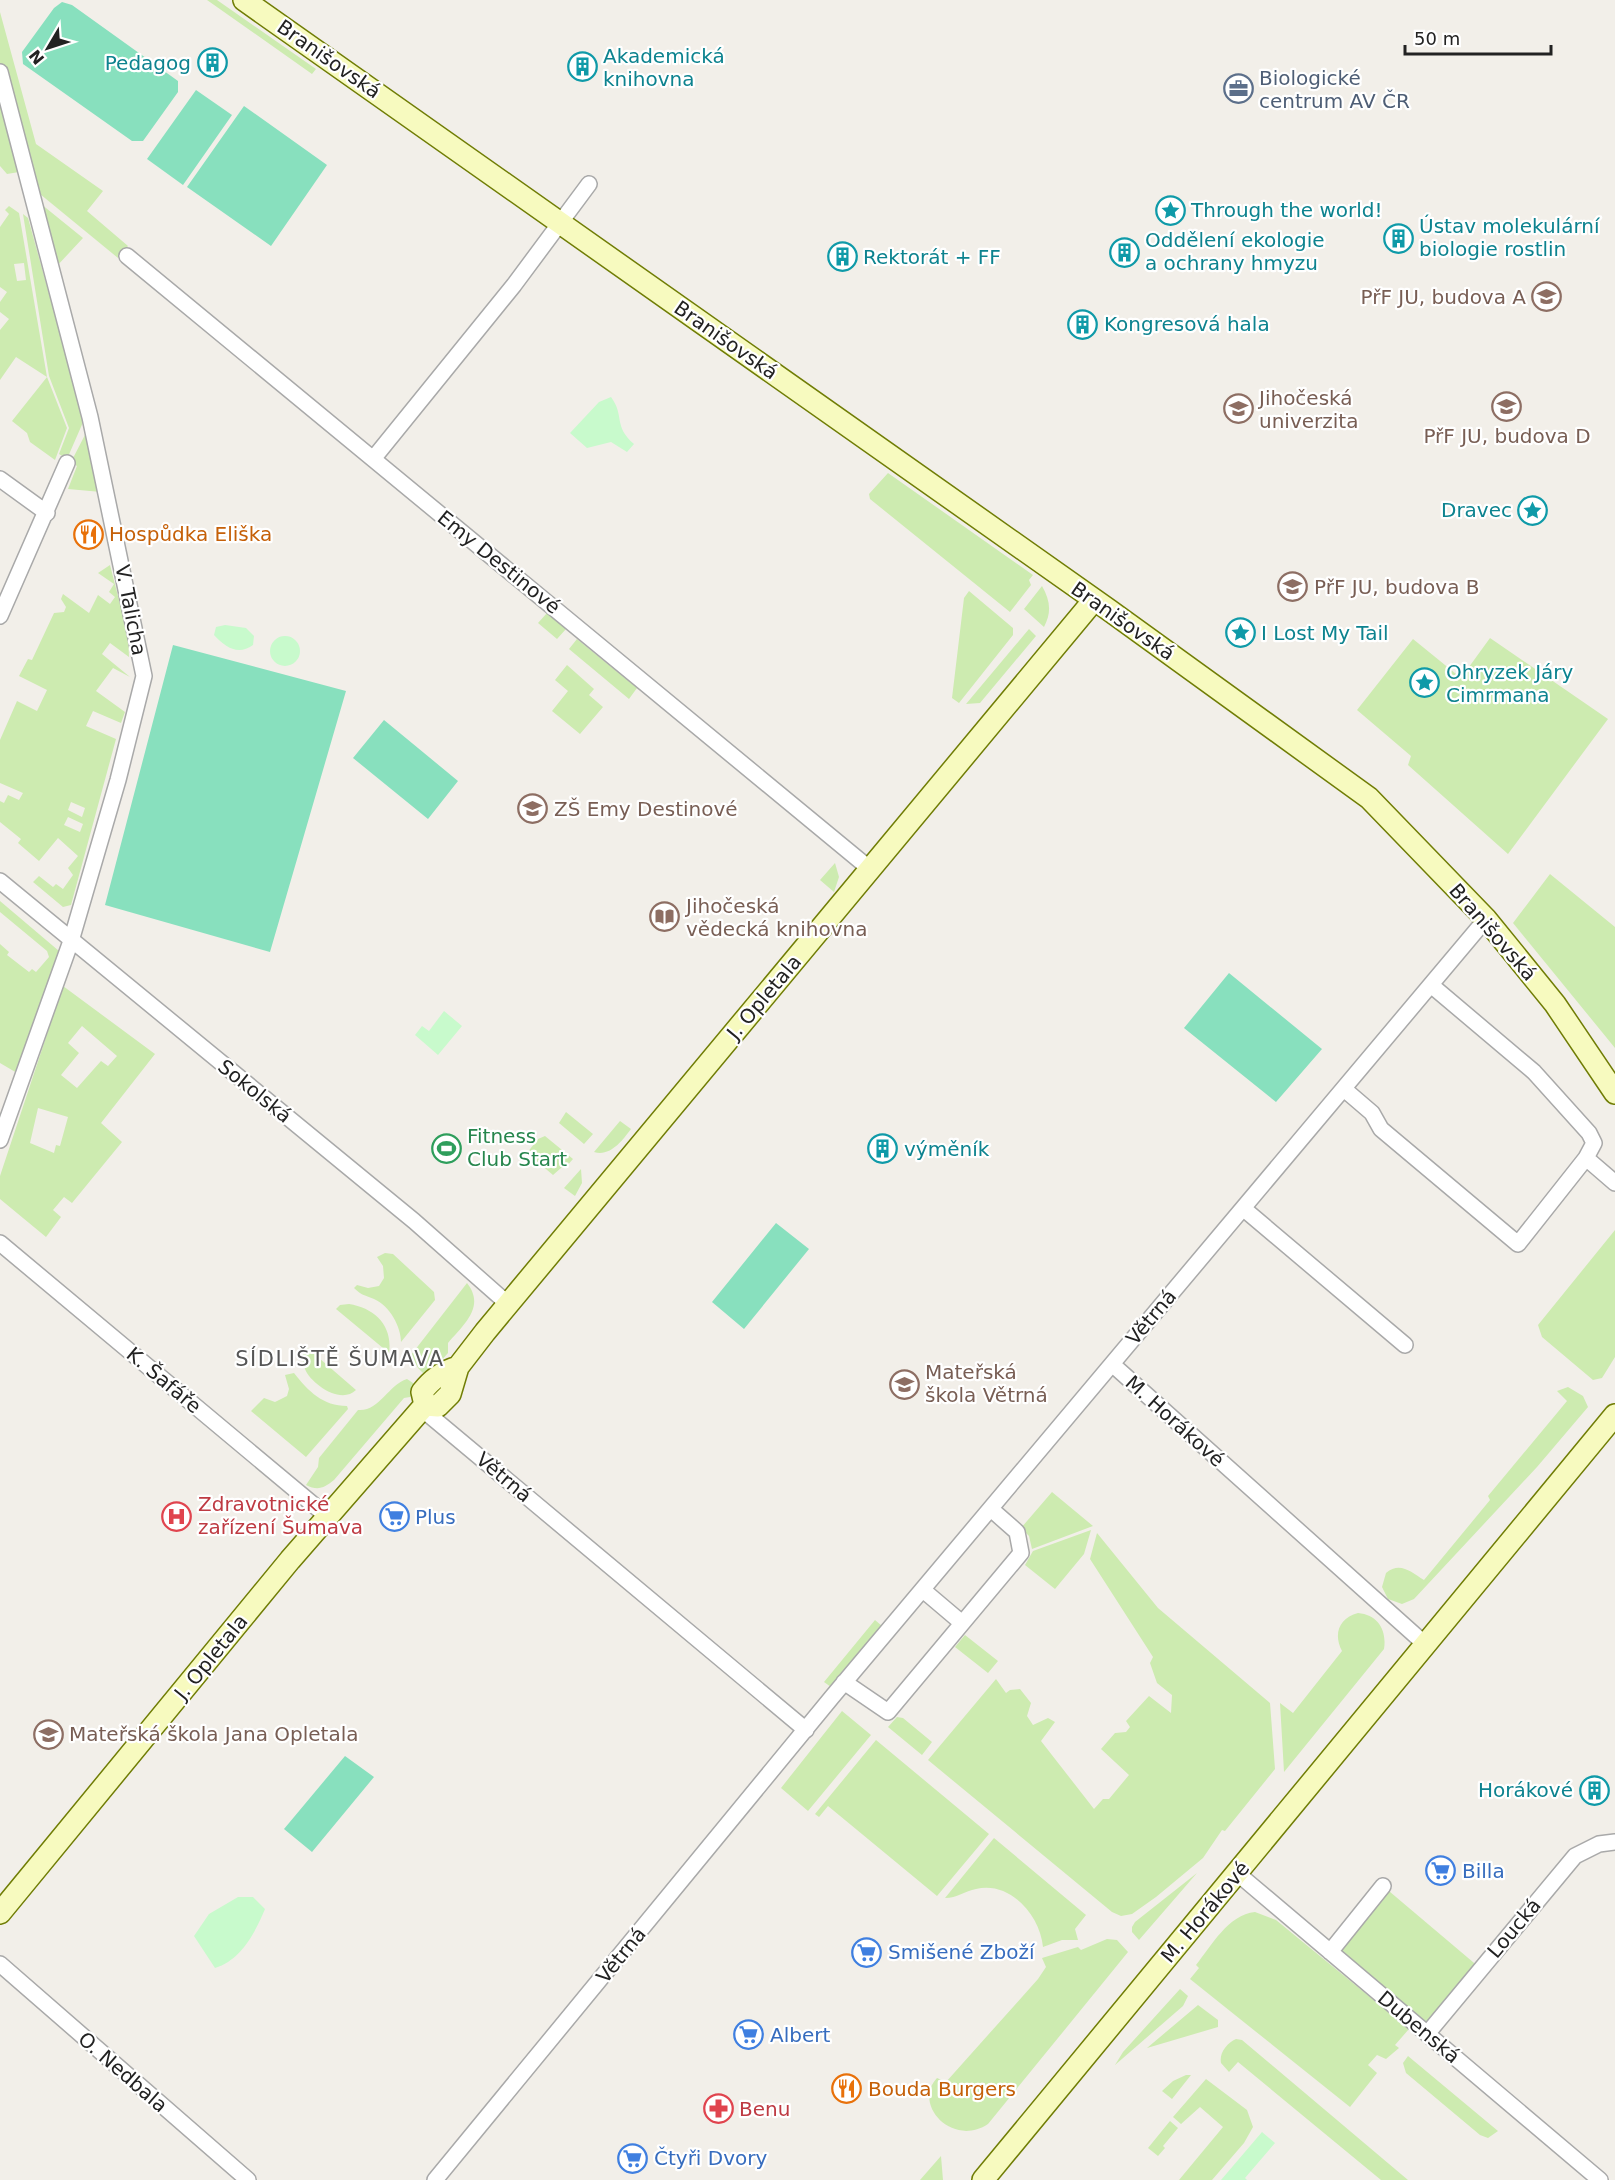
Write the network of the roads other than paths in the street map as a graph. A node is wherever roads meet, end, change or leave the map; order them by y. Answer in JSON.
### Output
{"nodes":[{"id":1,"x":244,"y":0,"type":"edge"},
{"id":2,"x":0,"y":72,"type":"edge"},
{"id":3,"x":589,"y":184,"type":"dead end"},
{"id":4,"x":560,"y":224,"type":"junction"},
{"id":5,"x":127,"y":256,"type":"dead end"},
{"id":6,"x":373,"y":459,"type":"junction"},
{"id":7,"x":67,"y":463,"type":"dead end"},
{"id":8,"x":0,"y":479,"type":"edge"},
{"id":9,"x":47,"y":513,"type":"junction"},
{"id":10,"x":1094,"y":600,"type":"junction"},
{"id":11,"x":0,"y":616,"type":"edge"},
{"id":12,"x":870,"y":869,"type":"junction"},
{"id":13,"x":0,"y":881,"type":"edge"},
{"id":14,"x":1486,"y":919,"type":"junction"},
{"id":15,"x":71,"y":941,"type":"junction"},
{"id":16,"x":1431,"y":985,"type":"junction"},
{"id":17,"x":1612,"y":1088,"type":"edge"},
{"id":18,"x":1344,"y":1089,"type":"junction"},
{"id":19,"x":0,"y":1140,"type":"edge"},
{"id":20,"x":1586,"y":1158,"type":"junction"},
{"id":21,"x":1615,"y":1183,"type":"edge"},
{"id":22,"x":1244,"y":1209,"type":"junction"},
{"id":23,"x":0,"y":1244,"type":"edge"},
{"id":24,"x":508,"y":1304,"type":"junction"},
{"id":25,"x":1405,"y":1344,"type":"dead end"},
{"id":26,"x":1112,"y":1364,"type":"junction"},
{"id":27,"x":424,"y":1407,"type":"junction"},
{"id":28,"x":1615,"y":1415,"type":"edge"},
{"id":29,"x":991,"y":1509,"type":"junction"},
{"id":30,"x":328,"y":1517,"type":"junction"},
{"id":31,"x":922,"y":1590,"type":"junction"},
{"id":32,"x":962,"y":1623,"type":"junction"},
{"id":33,"x":1426,"y":1645,"type":"junction"},
{"id":34,"x":844,"y":1682,"type":"junction"},
{"id":35,"x":806,"y":1730,"type":"junction"},
{"id":36,"x":1615,"y":1842,"type":"edge"},
{"id":37,"x":1237,"y":1873,"type":"junction"},
{"id":38,"x":1383,"y":1886,"type":"dead end"},
{"id":39,"x":0,"y":1913,"type":"edge"},
{"id":40,"x":1330,"y":1952,"type":"junction"},
{"id":41,"x":0,"y":1964,"type":"edge"},
{"id":42,"x":1427,"y":2034,"type":"junction"},
{"id":43,"x":248,"y":2180,"type":"edge"},
{"id":44,"x":435,"y":2180,"type":"edge"},
{"id":45,"x":983,"y":2180,"type":"edge"},
{"id":46,"x":1600,"y":2180,"type":"edge"}],
"edges":[{"from":1,"to":4,"type":"street","name":"Branišovská"},
{"from":2,"to":15,"type":"street","name":"V. Talicha"},
{"from":3,"to":4,"type":"street"},
{"from":4,"to":6,"type":"street"},
{"from":4,"to":10,"type":"street","name":"Branišovská"},
{"from":5,"to":6,"type":"street","name":"Emy Destinové"},
{"from":6,"to":12,"type":"street","name":"Emy Destinové"},
{"from":7,"to":9,"type":"street"},
{"from":8,"to":9,"type":"street"},
{"from":9,"to":11,"type":"street"},
{"from":10,"to":12,"type":"street","name":"J. Opletala"},
{"from":10,"to":14,"type":"street","name":"Branišovská"},
{"from":12,"to":24,"type":"street","name":"J. Opletala"},
{"from":13,"to":15,"type":"street","name":"Sokolská"},
{"from":14,"to":16,"type":"street","name":"Větrná"},
{"from":14,"to":17,"type":"street","name":"Branišovská"},
{"from":15,"to":19,"type":"street","name":"V. Talicha"},
{"from":15,"to":24,"type":"street","name":"Sokolská"},
{"from":16,"to":18,"type":"street","name":"Větrná"},
{"from":16,"to":20,"type":"street"},
{"from":18,"to":20,"type":"street"},
{"from":18,"to":22,"type":"street","name":"Větrná"},
{"from":20,"to":21,"type":"street"},
{"from":22,"to":25,"type":"street"},
{"from":22,"to":26,"type":"street","name":"Větrná"},
{"from":23,"to":30,"type":"street","name":"K. Šafáře"},
{"from":24,"to":27,"type":"street","name":"J. Opletala"},
{"from":26,"to":29,"type":"street","name":"Větrná"},
{"from":26,"to":33,"type":"street","name":"M. Horákové"},
{"from":27,"to":30,"type":"street","name":"J. Opletala"},
{"from":27,"to":35,"type":"street","name":"Větrná"},
{"from":28,"to":33,"type":"street","name":"M. Horákové"},
{"from":29,"to":31,"type":"street","name":"Větrná"},
{"from":29,"to":32,"type":"street"},
{"from":30,"to":39,"type":"street","name":"J. Opletala"},
{"from":31,"to":32,"type":"street"},
{"from":31,"to":34,"type":"street","name":"Větrná"},
{"from":32,"to":34,"type":"street"},
{"from":33,"to":37,"type":"street","name":"M. Horákové"},
{"from":34,"to":35,"type":"street","name":"Větrná"},
{"from":35,"to":44,"type":"street","name":"Větrná"},
{"from":36,"to":42,"type":"street","name":"Loucká"},
{"from":37,"to":40,"type":"street","name":"Dubenská"},
{"from":37,"to":45,"type":"street","name":"M. Horákové"},
{"from":38,"to":40,"type":"street"},
{"from":40,"to":42,"type":"street","name":"Dubenská"},
{"from":41,"to":43,"type":"street","name":"O. Nedbala"},
{"from":42,"to":46,"type":"street","name":"Dubenská"}]}
